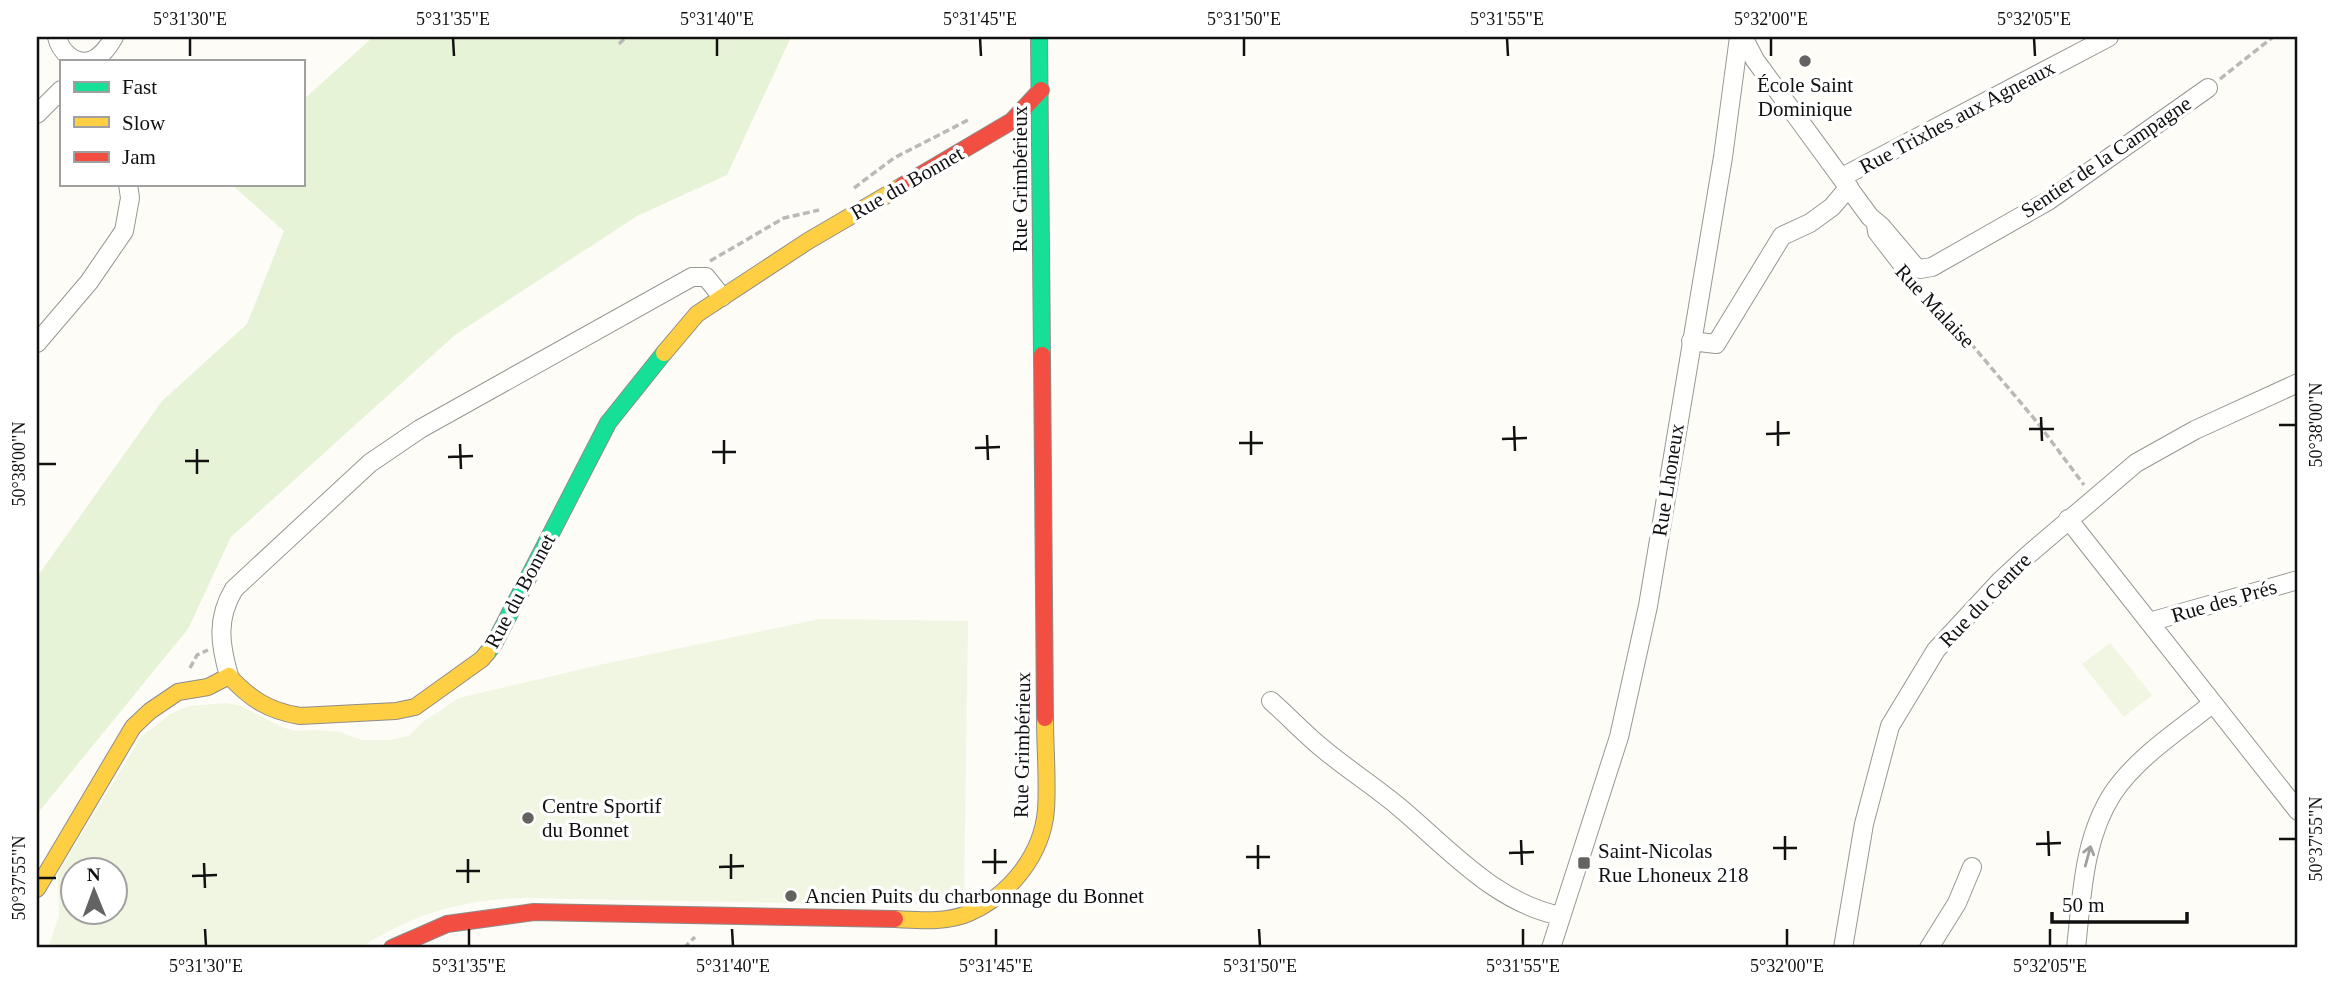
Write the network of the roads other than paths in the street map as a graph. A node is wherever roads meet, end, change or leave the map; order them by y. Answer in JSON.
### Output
{"nodes":[{"id":1,"x":57,"y":37,"type":"edge"},
{"id":2,"x":114,"y":37,"type":"edge"},
{"id":3,"x":1039,"y":37,"type":"edge"},
{"id":4,"x":1741,"y":37,"type":"edge"},
{"id":5,"x":2109,"y":37,"type":"edge"},
{"id":6,"x":76,"y":60,"type":"edge"},
{"id":7,"x":92,"y":60,"type":"edge"},
{"id":8,"x":2208,"y":88,"type":"road end"},
{"id":9,"x":1041,"y":90,"type":"junction"},
{"id":10,"x":60,"y":91,"type":"edge"},
{"id":11,"x":37,"y":114,"type":"edge"},
{"id":12,"x":1846,"y":182,"type":"junction"},
{"id":13,"x":128,"y":186,"type":"edge"},
{"id":14,"x":1870,"y":217,"type":"junction"},
{"id":15,"x":1917,"y":291,"type":"road end"},
{"id":16,"x":722,"y":297,"type":"junction"},
{"id":17,"x":1691,"y":341,"type":"junction"},
{"id":18,"x":37,"y":343,"type":"edge"},
{"id":19,"x":2298,"y":383,"type":"edge"},
{"id":20,"x":2068,"y":519,"type":"junction"},
{"id":21,"x":2298,"y":580,"type":"edge"},
{"id":22,"x":2149,"y":622,"type":"junction"},
{"id":23,"x":229,"y":676,"type":"junction"},
{"id":24,"x":1271,"y":701,"type":"dead end"},
{"id":25,"x":2213,"y":703,"type":"junction"},
{"id":26,"x":2298,"y":811,"type":"edge"},
{"id":27,"x":1972,"y":867,"type":"dead end"},
{"id":28,"x":37,"y":889,"type":"edge"},
{"id":29,"x":1561,"y":916,"type":"junction"},
{"id":30,"x":392,"y":948,"type":"edge"},
{"id":31,"x":1551,"y":948,"type":"edge"},
{"id":32,"x":1843,"y":948,"type":"edge"},
{"id":33,"x":1929,"y":948,"type":"edge"},
{"id":34,"x":2076,"y":948,"type":"edge"}],
"edges":[{"from":1,"to":6,"type":"street"},
{"from":2,"to":7,"type":"street"},
{"from":3,"to":9,"type":"street"},
{"from":4,"to":12,"type":"street","name":"Rue Malaise"},
{"from":4,"to":17,"type":"street","name":"Rue Lhoneux"},
{"from":5,"to":12,"type":"street","name":"Rue Trixhes aux Agneaux"},
{"from":8,"to":14,"type":"street","name":"Sentier de la Campagne"},
{"from":9,"to":16,"type":"street","name":"Rue du Bonnet"},
{"from":9,"to":30,"type":"street","name":"Rue Grimbérieux"},
{"from":10,"to":11,"type":"street"},
{"from":12,"to":14,"type":"street","name":"Rue Malaise"},
{"from":12,"to":17,"type":"street","name":"Rue Trixhes aux Agneaux"},
{"from":13,"to":18,"type":"street"},
{"from":14,"to":15,"type":"lane","name":"Rue Malaise"},
{"from":16,"to":23,"type":"street"},
{"from":16,"to":23,"type":"street","name":"Rue du Bonnet"},
{"from":17,"to":29,"type":"street","name":"Rue Lhoneux"},
{"from":19,"to":20,"type":"street","name":"Rue du Centre"},
{"from":20,"to":22,"type":"street"},
{"from":20,"to":32,"type":"street","name":"Rue du Centre"},
{"from":21,"to":22,"type":"street","name":"Rue des Prés"},
{"from":22,"to":25,"type":"street"},
{"from":23,"to":28,"type":"street"},
{"from":24,"to":29,"type":"street"},
{"from":25,"to":26,"type":"street"},
{"from":34,"to":25,"type":"street","one_way":true},
{"from":27,"to":33,"type":"street"},
{"from":29,"to":31,"type":"street","name":"Rue Lhoneux"}]}
